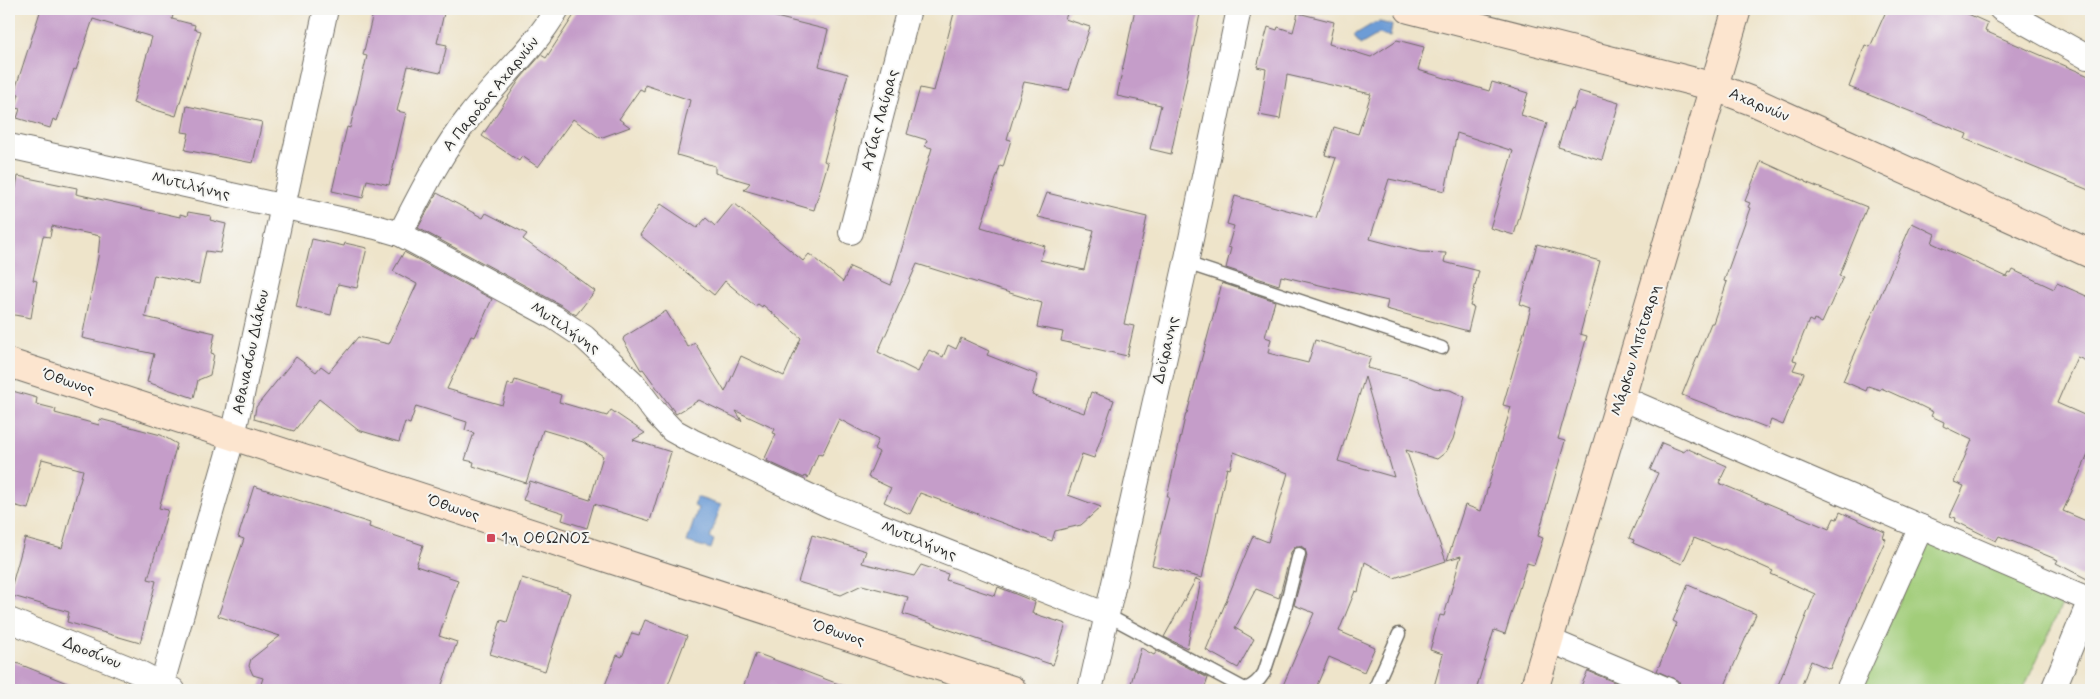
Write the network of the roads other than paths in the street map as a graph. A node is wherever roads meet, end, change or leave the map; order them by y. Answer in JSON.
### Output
{"nodes":[{"id":1,"x":326,"y":9,"type":"edge"},
{"id":2,"x":557,"y":9,"type":"edge"},
{"id":3,"x":909,"y":9,"type":"edge"},
{"id":4,"x":1239,"y":9,"type":"edge"},
{"id":5,"x":1409,"y":9,"type":"edge"},
{"id":6,"x":1738,"y":9,"type":"edge"},
{"id":7,"x":2001,"y":9,"type":"edge"},
{"id":8,"x":2087,"y":57,"type":"dead end"},
{"id":9,"x":1715,"y":87,"type":"junction"},
{"id":10,"x":9,"y":146,"type":"edge"},
{"id":11,"x":282,"y":207,"type":"junction"},
{"id":12,"x":851,"y":232,"type":"dead end"},
{"id":13,"x":400,"y":234,"type":"junction"},
{"id":14,"x":2091,"y":254,"type":"edge"},
{"id":15,"x":1186,"y":263,"type":"junction"},
{"id":16,"x":1442,"y":348,"type":"dead end"},
{"id":17,"x":9,"y":363,"type":"edge"},
{"id":18,"x":1622,"y":398,"type":"junction"},
{"id":19,"x":233,"y":436,"type":"junction"},
{"id":20,"x":1921,"y":527,"type":"junction"},
{"id":21,"x":1299,"y":554,"type":"dead end"},
{"id":22,"x":1107,"y":615,"type":"junction"},
{"id":23,"x":9,"y":620,"type":"edge"},
{"id":24,"x":1399,"y":634,"type":"dead end"},
{"id":25,"x":1549,"y":640,"type":"junction"},
{"id":26,"x":165,"y":689,"type":"edge"},
{"id":27,"x":1012,"y":690,"type":"edge"},
{"id":28,"x":1090,"y":690,"type":"edge"},
{"id":29,"x":1374,"y":690,"type":"edge"},
{"id":30,"x":1534,"y":690,"type":"edge"},
{"id":31,"x":1668,"y":690,"type":"edge"},
{"id":32,"x":1848,"y":690,"type":"edge"},
{"id":33,"x":2053,"y":690,"type":"edge"}],
"edges":[{"from":1,"to":11,"type":"street","name":"Αθανασίου Διάκου"},
{"from":2,"to":13,"type":"street","name":"Α Παροδος Αχαρνών"},
{"from":3,"to":12,"type":"street","name":"Αγίας Λαύρας"},
{"from":4,"to":15,"type":"street","name":"Δοϊρανης"},
{"from":5,"to":9,"type":"street","name":"Αχαρνών"},
{"from":6,"to":9,"type":"street","name":"Μάρκου Μπότσαρη"},
{"from":7,"to":8,"type":"street"},
{"from":9,"to":14,"type":"street","name":"Αχαρνών"},
{"from":9,"to":18,"type":"street","name":"Μάρκου Μπότσαρη"},
{"from":10,"to":11,"type":"street","name":"Μυτιλήνης"},
{"from":11,"to":13,"type":"street","name":"Μυτιλήνης"},
{"from":11,"to":19,"type":"street","name":"Αθανασίου Διάκου"},
{"from":13,"to":22,"type":"street","name":"Μυτιλήνης"},
{"from":15,"to":16,"type":"lane"},
{"from":15,"to":22,"type":"street","name":"Δοϊρανης"},
{"from":17,"to":19,"type":"street","name":"Όθωνος"},
{"from":18,"to":20,"type":"street"},
{"from":18,"to":25,"type":"street","name":"Μάρκου Μπότσαρη"},
{"from":19,"to":26,"type":"street","name":"Αθανασίου Διάκου"},
{"from":19,"to":27,"type":"street","name":"Όθωνος"},
{"from":20,"to":32,"type":"street"},
{"from":20,"to":33,"type":"street"},
{"from":21,"to":22,"type":"lane"},
{"from":22,"to":28,"type":"street","name":"Δοϊρανης"},
{"from":23,"to":26,"type":"street","name":"Δροσίνου"},
{"from":24,"to":29,"type":"lane"},
{"from":25,"to":30,"type":"street","name":"Μάρκου Μπότσαρη"},
{"from":25,"to":31,"type":"street"}]}
